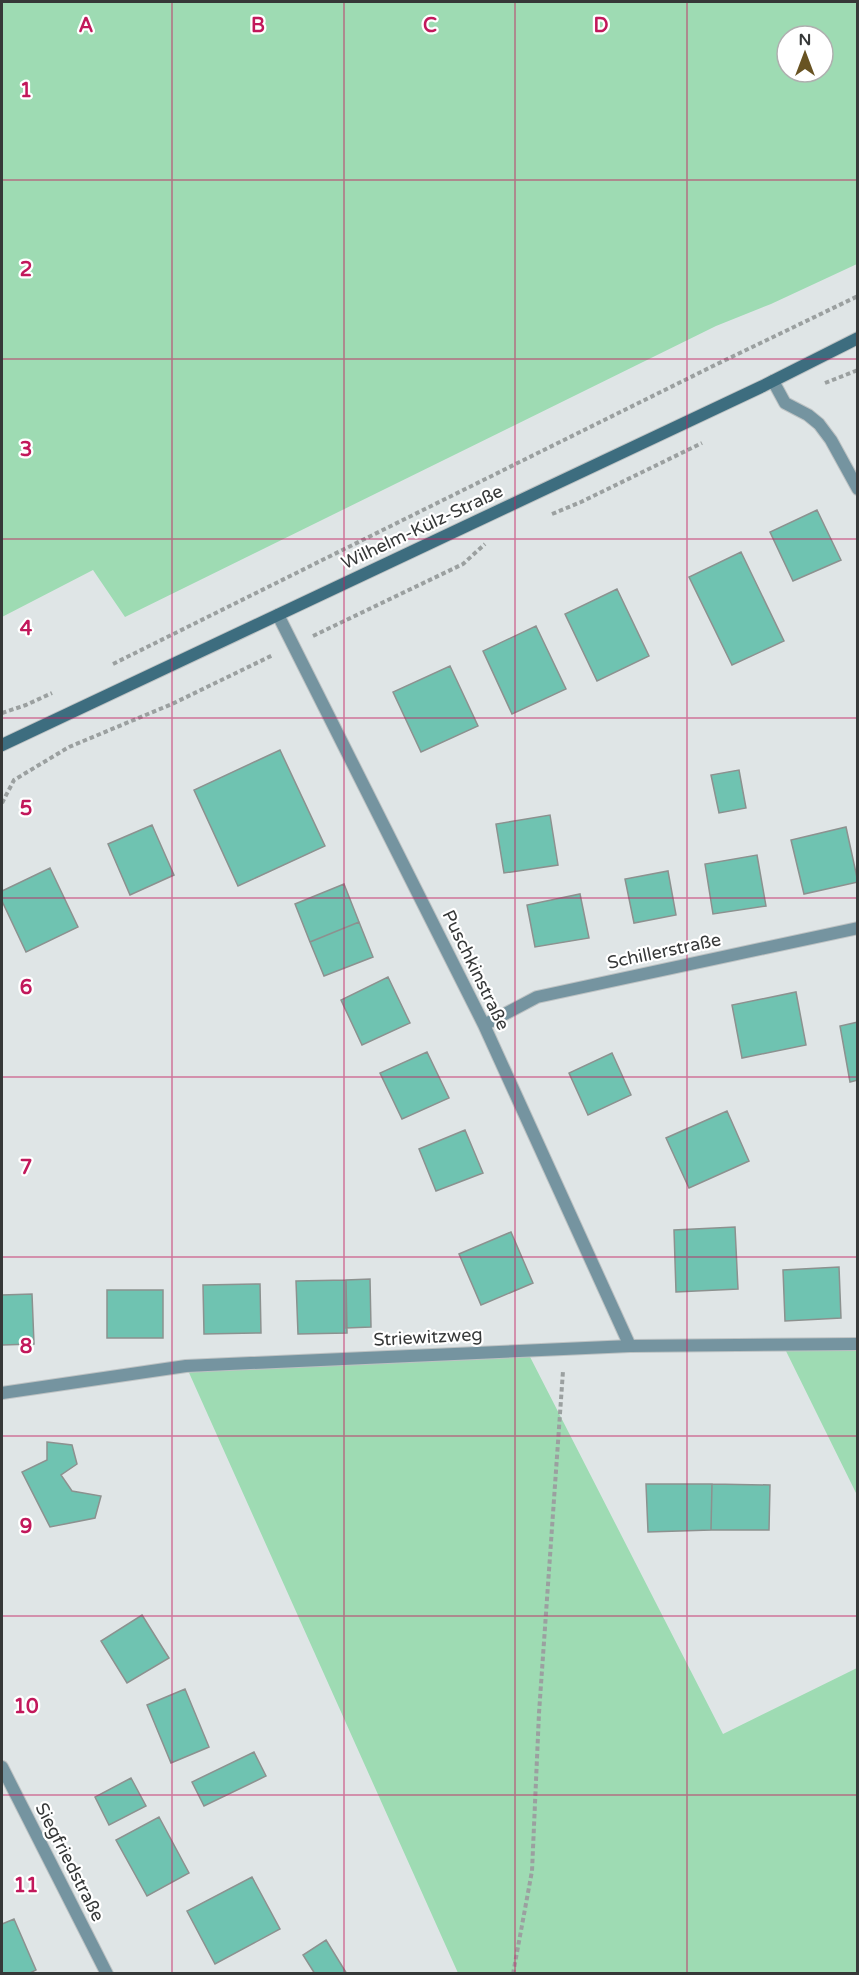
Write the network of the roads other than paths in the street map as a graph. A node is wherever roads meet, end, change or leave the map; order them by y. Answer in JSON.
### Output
{"nodes":[{"id":1,"x":858,"y":338,"type":"edge"},
{"id":2,"x":773,"y":381,"type":"junction"},
{"id":3,"x":858,"y":489,"type":"edge"},
{"id":4,"x":278,"y":615,"type":"junction"},
{"id":5,"x":2,"y":746,"type":"edge"},
{"id":6,"x":858,"y":928,"type":"edge"},
{"id":7,"x":484,"y":1025,"type":"junction"},
{"id":8,"x":858,"y":1344,"type":"edge"},
{"id":9,"x":630,"y":1346,"type":"junction"},
{"id":10,"x":2,"y":1393,"type":"edge"},
{"id":11,"x":2,"y":1767,"type":"edge"},
{"id":12,"x":107,"y":1974,"type":"edge"}],
"edges":[{"from":1,"to":2,"type":"street","name":"Wilhelm-Külz-Straße"},
{"from":2,"to":3,"type":"street"},
{"from":2,"to":4,"type":"street","name":"Wilhelm-Külz-Straße"},
{"from":4,"to":5,"type":"street","name":"Wilhelm-Külz-Straße"},
{"from":4,"to":7,"type":"street","name":"Puschkinstraße"},
{"from":6,"to":7,"type":"street","name":"Schillerstraße"},
{"from":7,"to":9,"type":"street","name":"Puschkinstraße"},
{"from":8,"to":9,"type":"street","name":"Striewitzweg"},
{"from":9,"to":10,"type":"street","name":"Striewitzweg"},
{"from":11,"to":12,"type":"street","name":"Siegfriedstraße"}]}
